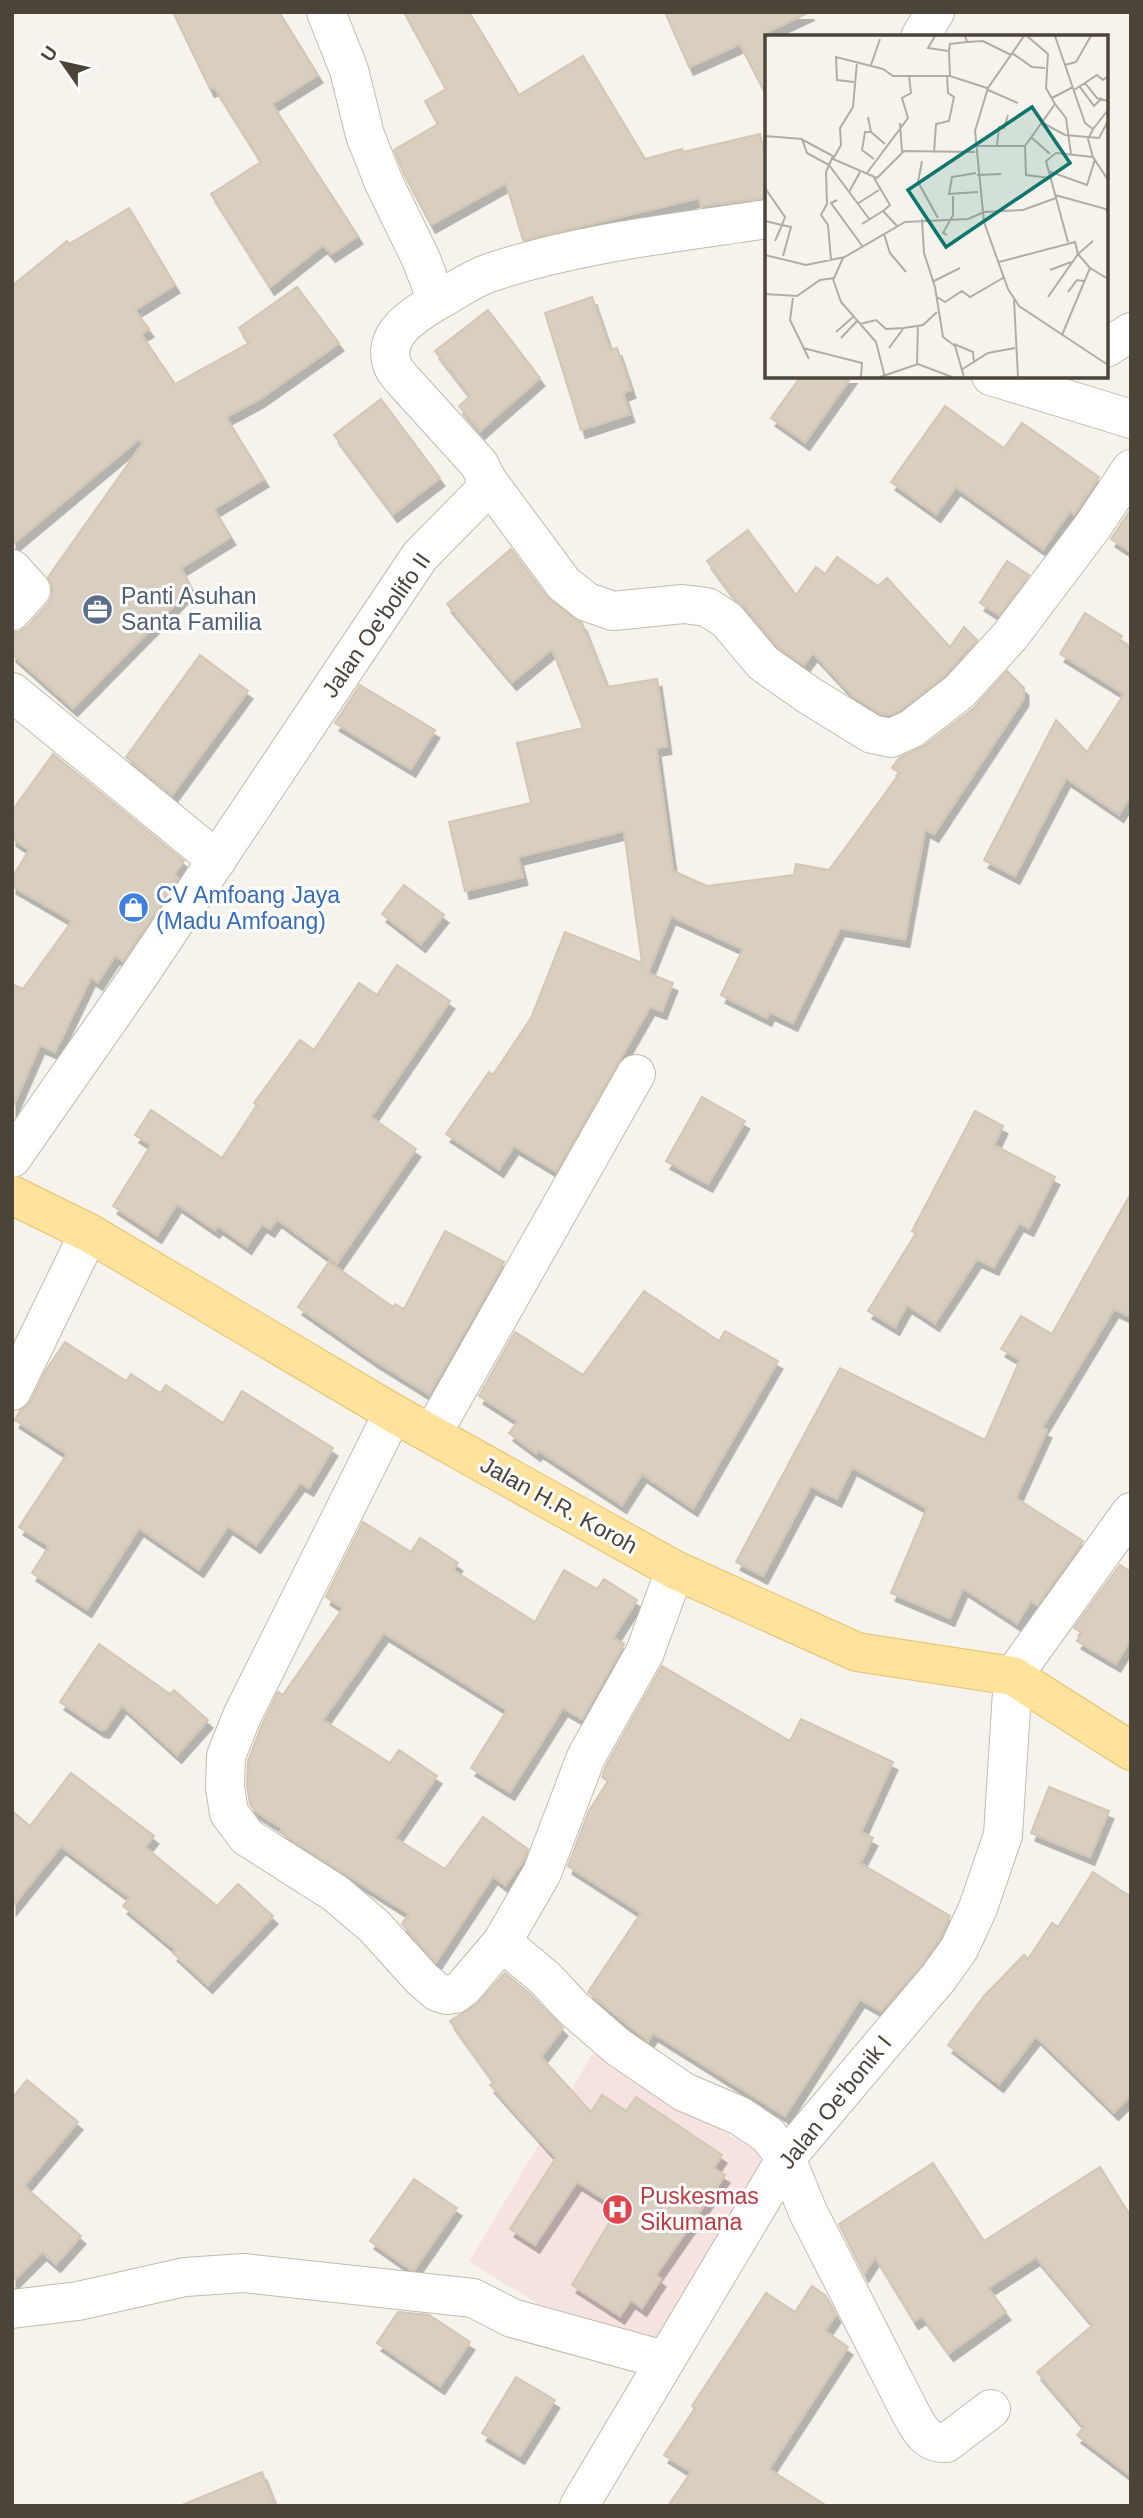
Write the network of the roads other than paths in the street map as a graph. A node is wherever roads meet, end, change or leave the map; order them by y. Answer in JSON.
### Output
{"nodes":[{"id":1,"x":326,"y":12,"type":"edge"},
{"id":2,"x":935,"y":12,"type":"edge"},
{"id":3,"x":921,"y":35,"type":"edge"},
{"id":4,"x":765,"y":219,"type":"edge"},
{"id":5,"x":437,"y":301,"type":"junction"},
{"id":6,"x":1131,"y":332,"type":"edge"},
{"id":7,"x":1108,"y":347,"type":"edge"},
{"id":8,"x":1006,"y":378,"type":"edge"},
{"id":9,"x":1050,"y":384,"type":"edge"},
{"id":10,"x":1131,"y":419,"type":"edge"},
{"id":11,"x":1131,"y":469,"type":"edge"},
{"id":12,"x":487,"y":480,"type":"junction"},
{"id":13,"x":12,"y":569,"type":"edge"},
{"id":14,"x":12,"y":611,"type":"edge"},
{"id":15,"x":12,"y":692,"type":"edge"},
{"id":16,"x":217,"y":860,"type":"junction"},
{"id":17,"x":636,"y":1074,"type":"dead end"},
{"id":18,"x":12,"y":1158,"type":"edge"},
{"id":19,"x":12,"y":1195,"type":"edge"},
{"id":20,"x":89,"y":1233,"type":"junction"},
{"id":21,"x":12,"y":1391,"type":"edge"},
{"id":22,"x":393,"y":1413,"type":"junction"},
{"id":23,"x":432,"y":1434,"type":"junction"},
{"id":24,"x":1131,"y":1512,"type":"edge"},
{"id":25,"x":675,"y":1570,"type":"junction"},
{"id":26,"x":1013,"y":1676,"type":"junction"},
{"id":27,"x":1131,"y":1751,"type":"edge"},
{"id":28,"x":502,"y":1942,"type":"junction"},
{"id":29,"x":786,"y":2158,"type":"junction"},
{"id":30,"x":12,"y":2309,"type":"edge"},
{"id":31,"x":664,"y":2360,"type":"junction"},
{"id":32,"x":991,"y":2409,"type":"dead end"},
{"id":33,"x":579,"y":2506,"type":"edge"}],
"edges":[{"from":1,"to":5,"type":"street"},
{"from":2,"to":3,"type":"street"},
{"from":4,"to":5,"type":"street"},
{"from":5,"to":12,"type":"street"},
{"from":6,"to":7,"type":"street"},
{"from":8,"to":9,"type":"street"},
{"from":9,"to":10,"type":"street"},
{"from":11,"to":12,"type":"street"},
{"from":12,"to":16,"type":"street","name":"Jalan Oe'bolifo II"},
{"from":13,"to":14,"type":"street"},
{"from":15,"to":16,"type":"street"},
{"from":16,"to":18,"type":"street","name":"Jalan Oe'bolifo II"},
{"from":17,"to":23,"type":"street"},
{"from":19,"to":20,"type":"main road","name":"Jalan H.R. Koroh"},
{"from":20,"to":21,"type":"street"},
{"from":20,"to":22,"type":"main road","name":"Jalan H.R. Koroh"},
{"from":22,"to":23,"type":"main road","name":"Jalan H.R. Koroh"},
{"from":22,"to":28,"type":"street"},
{"from":23,"to":25,"type":"main road","name":"Jalan H.R. Koroh"},
{"from":24,"to":26,"type":"street"},
{"from":25,"to":26,"type":"main road","name":"Jalan H.R. Koroh"},
{"from":25,"to":28,"type":"street"},
{"from":26,"to":27,"type":"main road","name":"Jalan H.R. Koroh"},
{"from":26,"to":29,"type":"street","name":"Jalan Oe'bonik I"},
{"from":28,"to":29,"type":"street"},
{"from":29,"to":31,"type":"street","name":"Jalan Oe'bonik I"},
{"from":29,"to":32,"type":"street"},
{"from":30,"to":31,"type":"street"},
{"from":31,"to":33,"type":"street","name":"Jalan Oe'bonik I"}]}
